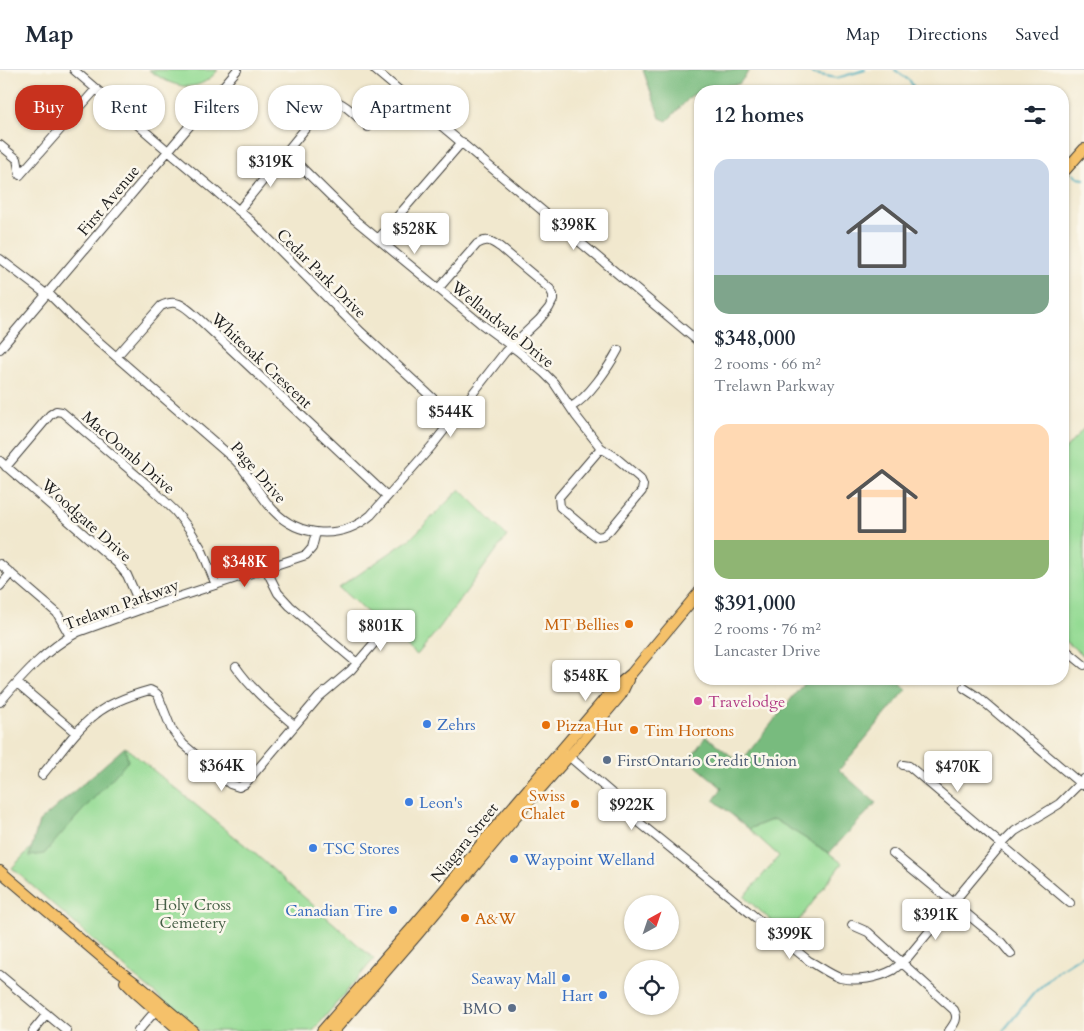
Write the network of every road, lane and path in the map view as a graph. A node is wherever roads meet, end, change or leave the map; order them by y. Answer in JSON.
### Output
{"nodes":[{"id":1,"x":74,"y":70,"type":"edge"},
{"id":2,"x":237,"y":70,"type":"edge"},
{"id":3,"x":375,"y":70,"type":"edge"},
{"id":4,"x":93,"y":86,"type":"edge"},
{"id":5,"x":93,"y":92,"type":"edge"},
{"id":6,"x":352,"y":113,"type":"edge"},
{"id":7,"x":144,"y":130,"type":"edge"},
{"id":8,"x":462,"y":142,"type":"junction"},
{"id":9,"x":0,"y":145,"type":"edge"},
{"id":10,"x":1084,"y":149,"type":"edge"},
{"id":11,"x":168,"y":151,"type":"junction"},
{"id":12,"x":286,"y":152,"type":"junction"},
{"id":13,"x":1069,"y":166,"type":"edge"},
{"id":14,"x":239,"y":210,"type":"junction"},
{"id":15,"x":378,"y":239,"type":"junction"},
{"id":16,"x":0,"y":259,"type":"edge"},
{"id":17,"x":438,"y":289,"type":"junction"},
{"id":18,"x":47,"y":293,"type":"junction"},
{"id":19,"x":694,"y":338,"type":"edge"},
{"id":20,"x":511,"y":346,"type":"junction"},
{"id":21,"x":0,"y":349,"type":"edge"},
{"id":22,"x":618,"y":350,"type":"dead end"},
{"id":23,"x":117,"y":356,"type":"junction"},
{"id":24,"x":571,"y":407,"type":"junction"},
{"id":25,"x":453,"y":417,"type":"junction"},
{"id":26,"x":601,"y":448,"type":"junction"},
{"id":27,"x":3,"y":464,"type":"edge"},
{"id":28,"x":387,"y":496,"type":"junction"},
{"id":29,"x":316,"y":532,"type":"junction"},
{"id":30,"x":0,"y":564,"type":"edge"},
{"id":31,"x":266,"y":569,"type":"junction"},
{"id":32,"x":11,"y":573,"type":"junction"},
{"id":33,"x":216,"y":585,"type":"junction"},
{"id":34,"x":0,"y":586,"type":"edge"},
{"id":35,"x":694,"y":598,"type":"edge"},
{"id":36,"x":142,"y":609,"type":"junction"},
{"id":37,"x":388,"y":627,"type":"dead end"},
{"id":38,"x":70,"y":636,"type":"junction"},
{"id":39,"x":1069,"y":653,"type":"edge"},
{"id":40,"x":357,"y":663,"type":"junction"},
{"id":41,"x":1084,"y":665,"type":"edge"},
{"id":42,"x":236,"y":667,"type":"dead end"},
{"id":43,"x":17,"y":682,"type":"junction"},
{"id":44,"x":964,"y":688,"type":"dead end"},
{"id":45,"x":0,"y":702,"type":"edge"},
{"id":46,"x":294,"y":726,"type":"junction"},
{"id":47,"x":76,"y":733,"type":"junction"},
{"id":48,"x":565,"y":754,"type":"junction"},
{"id":49,"x":903,"y":765,"type":"dead end"},
{"id":50,"x":42,"y":776,"type":"dead end"},
{"id":51,"x":1083,"y":783,"type":"edge"},
{"id":52,"x":1001,"y":845,"type":"junction"},
{"id":53,"x":893,"y":853,"type":"dead end"},
{"id":54,"x":0,"y":871,"type":"edge"},
{"id":55,"x":953,"y":903,"type":"junction"},
{"id":56,"x":1070,"y":903,"type":"dead end"},
{"id":57,"x":852,"y":925,"type":"dead end"},
{"id":58,"x":1011,"y":954,"type":"dead end"},
{"id":59,"x":902,"y":962,"type":"junction"},
{"id":60,"x":0,"y":975,"type":"edge"},
{"id":61,"x":159,"y":1008,"type":"junction"},
{"id":62,"x":47,"y":1014,"type":"junction"},
{"id":63,"x":33,"y":1031,"type":"edge"},
{"id":64,"x":67,"y":1031,"type":"edge"},
{"id":65,"x":138,"y":1031,"type":"edge"},
{"id":66,"x":180,"y":1031,"type":"edge"},
{"id":67,"x":193,"y":1031,"type":"edge"},
{"id":68,"x":322,"y":1031,"type":"edge"},
{"id":69,"x":334,"y":1031,"type":"edge"},
{"id":70,"x":949,"y":1031,"type":"edge"}],
"edges":[{"from":1,"to":4,"type":"street","name":"Cedar Park Drive"},
{"from":2,"to":11,"type":"street","name":"First Avenue"},
{"from":3,"to":8,"type":"street"},
{"from":5,"to":9,"type":"street"},
{"from":6,"to":12,"type":"street"},
{"from":7,"to":11,"type":"street","name":"Cedar Park Drive"},
{"from":8,"to":15,"type":"street"},
{"from":8,"to":19,"type":"street"},
{"from":10,"to":13,"type":"main road"},
{"from":11,"to":14,"type":"street","name":"Cedar Park Drive"},
{"from":11,"to":18,"type":"street","name":"First Avenue"},
{"from":12,"to":14,"type":"street"},
{"from":12,"to":15,"type":"street","name":"Wellandvale Drive"},
{"from":14,"to":25,"type":"street","name":"Cedar Park Drive"},
{"from":15,"to":17,"type":"street","name":"Wellandvale Drive"},
{"from":16,"to":18,"type":"street","name":"Page Drive"},
{"from":17,"to":20,"type":"street","name":"Wellandvale Drive"},
{"from":17,"to":20,"type":"street","name":"Page Drive"},
{"from":18,"to":21,"type":"street","name":"First Avenue"},
{"from":18,"to":23,"type":"street","name":"Page Drive"},
{"from":20,"to":24,"type":"street","name":"Wellandvale Drive"},
{"from":20,"to":25,"type":"street","name":"Page Drive"},
{"from":22,"to":24,"type":"street"},
{"from":23,"to":28,"type":"street","name":"Whiteoak Crescent"},
{"from":23,"to":29,"type":"street","name":"Page Drive"},
{"from":24,"to":26,"type":"street","name":"Wellandvale Drive"},
{"from":25,"to":28,"type":"street","name":"Page Drive"},
{"from":26,"to":26,"type":"street","name":"Wellandvale Drive"},
{"from":27,"to":33,"type":"street","name":"MacOomb Drive"},
{"from":27,"to":36,"type":"street","name":"Woodgate Drive"},
{"from":28,"to":29,"type":"street","name":"Page Drive"},
{"from":29,"to":31,"type":"street","name":"Trelawn Parkway"},
{"from":30,"to":32,"type":"street"},
{"from":31,"to":33,"type":"street","name":"Trelawn Parkway"},
{"from":31,"to":40,"type":"street"},
{"from":32,"to":34,"type":"street"},
{"from":32,"to":38,"type":"street"},
{"from":33,"to":36,"type":"street","name":"Trelawn Parkway"},
{"from":35,"to":48,"type":"main road","name":"Niagara Street"},
{"from":36,"to":38,"type":"street","name":"Trelawn Parkway"},
{"from":37,"to":40,"type":"street"},
{"from":38,"to":43,"type":"street","name":"Trelawn Parkway"},
{"from":39,"to":41,"type":"street"},
{"from":40,"to":46,"type":"street"},
{"from":42,"to":46,"type":"street"},
{"from":43,"to":45,"type":"street","name":"Trelawn Parkway"},
{"from":43,"to":47,"type":"street"},
{"from":44,"to":51,"type":"street"},
{"from":46,"to":47,"type":"street"},
{"from":47,"to":50,"type":"street"},
{"from":48,"to":59,"type":"street"},
{"from":48,"to":68,"type":"main road","name":"Niagara Street"},
{"from":48,"to":69,"type":"main road","name":"Niagara Street"},
{"from":49,"to":52,"type":"street"},
{"from":51,"to":52,"type":"street"},
{"from":52,"to":55,"type":"street"},
{"from":52,"to":56,"type":"street"},
{"from":53,"to":55,"type":"street"},
{"from":54,"to":61,"type":"main road"},
{"from":55,"to":58,"type":"street"},
{"from":55,"to":59,"type":"street"},
{"from":57,"to":59,"type":"street"},
{"from":59,"to":70,"type":"street"},
{"from":60,"to":62,"type":"street"},
{"from":61,"to":65,"type":"street"},
{"from":61,"to":66,"type":"main road"},
{"from":61,"to":67,"type":"main road"},
{"from":62,"to":63,"type":"street"},
{"from":62,"to":64,"type":"street"}]}
